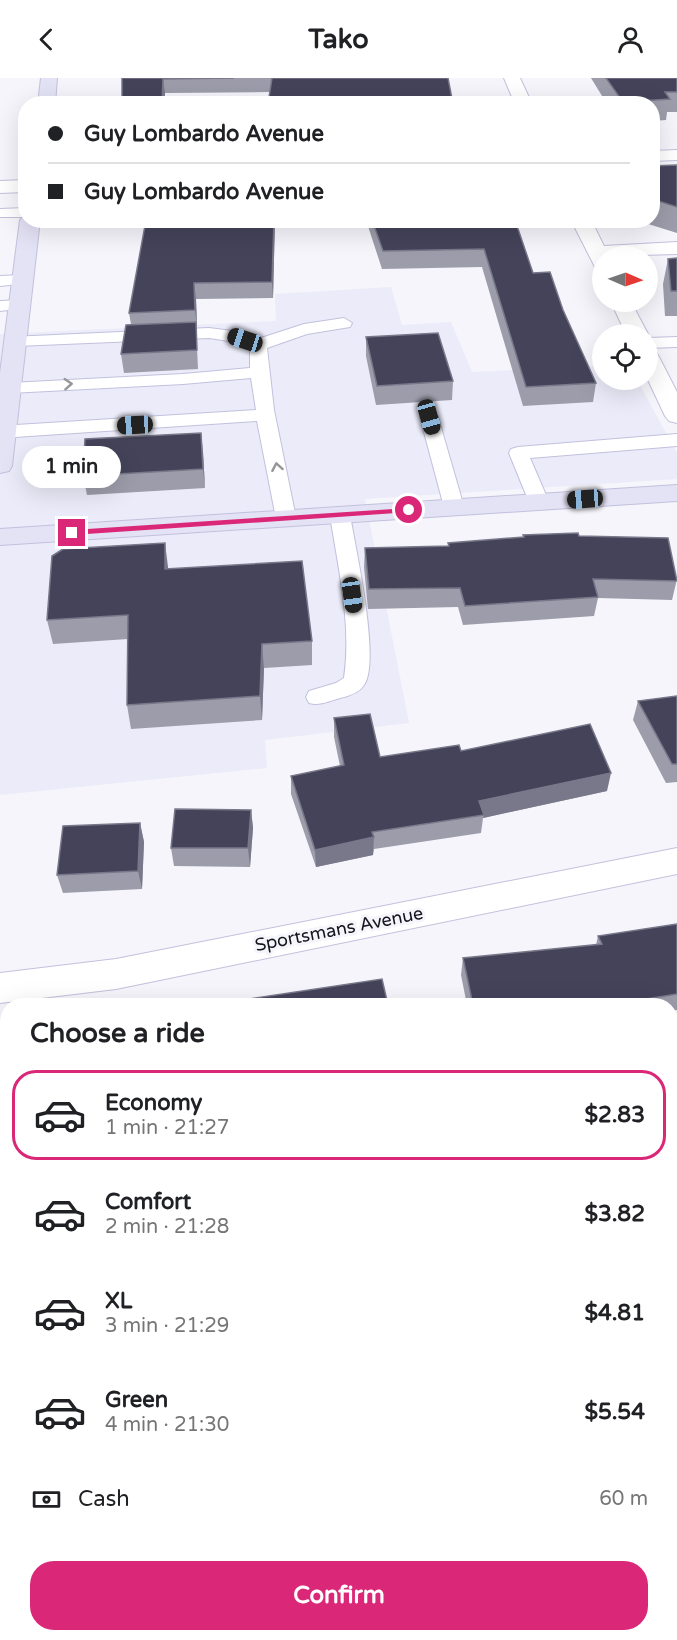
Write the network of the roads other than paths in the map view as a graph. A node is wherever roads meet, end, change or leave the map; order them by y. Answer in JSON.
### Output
{"nodes":[{"id":1,"x":49,"y":78,"type":"edge"},
{"id":2,"x":512,"y":78,"type":"edge"},
{"id":3,"x":47,"y":96,"type":"edge"},
{"id":4,"x":520,"y":96,"type":"edge"},
{"id":5,"x":677,"y":155,"type":"edge"},
{"id":6,"x":660,"y":156,"type":"edge"},
{"id":7,"x":18,"y":186,"type":"edge"},
{"id":8,"x":0,"y":187,"type":"edge"},
{"id":9,"x":18,"y":212,"type":"edge"},
{"id":10,"x":0,"y":213,"type":"edge"},
{"id":11,"x":29,"y":228,"type":"edge"},
{"id":12,"x":585,"y":228,"type":"edge"},
{"id":13,"x":594,"y":246,"type":"edge"},
{"id":14,"x":677,"y":248,"type":"edge"},
{"id":15,"x":658,"y":251,"type":"edge"},
{"id":16,"x":23,"y":280,"type":"junction"},
{"id":17,"x":0,"y":281,"type":"edge"},
{"id":18,"x":10,"y":306,"type":"edge"},
{"id":19,"x":344,"y":323,"type":"dead end"},
{"id":20,"x":16,"y":341,"type":"junction"},
{"id":21,"x":677,"y":342,"type":"edge"},
{"id":22,"x":658,"y":343,"type":"edge"},
{"id":23,"x":258,"y":345,"type":"junction"},
{"id":24,"x":260,"y":372,"type":"junction"},
{"id":25,"x":658,"y":377,"type":"edge"},
{"id":26,"x":6,"y":391,"type":"edge"},
{"id":27,"x":267,"y":416,"type":"junction"},
{"id":28,"x":677,"y":416,"type":"edge"},
{"id":29,"x":429,"y":417,"type":"dead end"},
{"id":30,"x":2,"y":432,"type":"edge"},
{"id":31,"x":677,"y":440,"type":"edge"},
{"id":32,"x":0,"y":466,"type":"edge"},
{"id":33,"x":677,"y":493,"type":"edge"},
{"id":34,"x":539,"y":502,"type":"junction"},
{"id":35,"x":454,"y":507,"type":"junction"},
{"id":36,"x":340,"y":515,"type":"junction"},
{"id":37,"x":286,"y":518,"type":"junction"},
{"id":38,"x":0,"y":537,"type":"edge"},
{"id":39,"x":317,"y":698,"type":"dead end"},
{"id":40,"x":677,"y":861,"type":"edge"},
{"id":41,"x":0,"y":988,"type":"edge"}],
"edges":[{"from":1,"to":3,"type":"street"},
{"from":2,"to":4,"type":"street"},
{"from":5,"to":6,"type":"street"},
{"from":7,"to":8,"type":"street"},
{"from":9,"to":10,"type":"lane"},
{"from":11,"to":16,"type":"street"},
{"from":12,"to":13,"type":"street"},
{"from":14,"to":15,"type":"street"},
{"from":16,"to":17,"type":"lane"},
{"from":16,"to":18,"type":"street"},
{"from":18,"to":20,"type":"street"},
{"from":19,"to":23,"type":"lane"},
{"from":20,"to":23,"type":"lane"},
{"from":20,"to":26,"type":"street"},
{"from":21,"to":22,"type":"lane"},
{"from":23,"to":24,"type":"lane"},
{"from":26,"to":24,"type":"lane","one_way":true},
{"from":24,"to":27,"type":"lane"},
{"from":25,"to":28,"type":"street"},
{"from":26,"to":30,"type":"street"},
{"from":27,"to":30,"type":"lane"},
{"from":37,"to":27,"type":"lane","one_way":true},
{"from":29,"to":35,"type":"lane"},
{"from":30,"to":32,"type":"street"},
{"from":31,"to":34,"type":"lane"},
{"from":33,"to":34,"type":"street"},
{"from":34,"to":35,"type":"street"},
{"from":35,"to":36,"type":"street"},
{"from":36,"to":37,"type":"street"},
{"from":36,"to":39,"type":"lane"},
{"from":37,"to":38,"type":"street"},
{"from":40,"to":41,"type":"street","name":"Sportsmans Avenue"}]}
